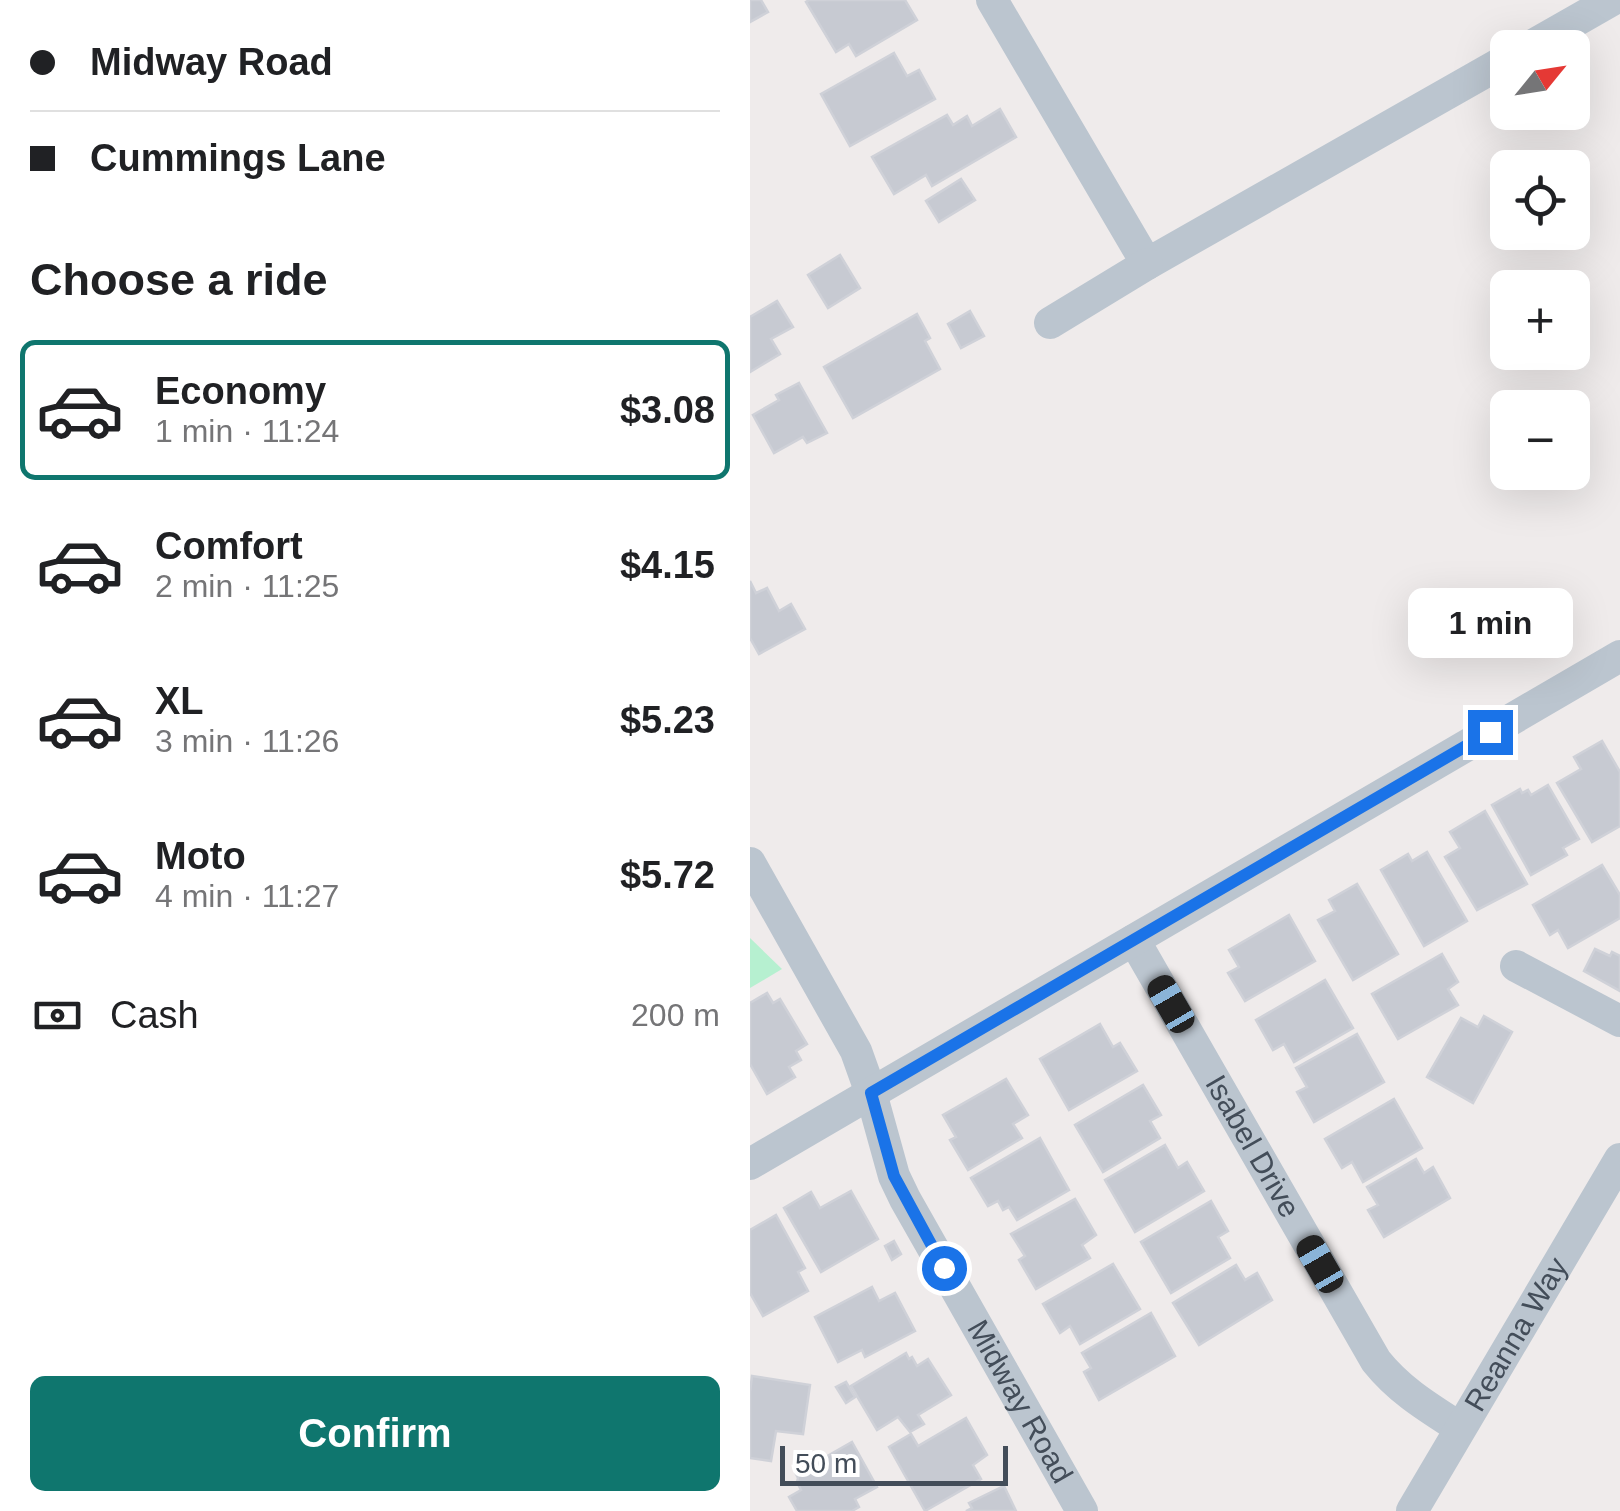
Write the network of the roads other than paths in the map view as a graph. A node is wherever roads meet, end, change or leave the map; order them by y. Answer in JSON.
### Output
{"nodes":[{"id":1,"x":992,"y":0,"type":"edge"},
{"id":2,"x":1612,"y":0,"type":"edge"},
{"id":3,"x":1560,"y":30,"type":"edge"},
{"id":4,"x":1490,"y":69,"type":"edge"},
{"id":5,"x":1147,"y":264,"type":"junction"},
{"id":6,"x":1050,"y":323,"type":"dead end"},
{"id":7,"x":1620,"y":656,"type":"edge"},
{"id":8,"x":750,"y":863,"type":"edge"},
{"id":9,"x":1134,"y":940,"type":"junction"},
{"id":10,"x":1516,"y":966,"type":"dead end"},
{"id":11,"x":1620,"y":1021,"type":"edge"},
{"id":12,"x":871,"y":1093,"type":"junction"},
{"id":13,"x":1620,"y":1159,"type":"edge"},
{"id":14,"x":750,"y":1164,"type":"edge"},
{"id":15,"x":1460,"y":1428,"type":"junction"},
{"id":16,"x":1082,"y":1511,"type":"edge"},
{"id":17,"x":1412,"y":1511,"type":"edge"}],
"edges":[{"from":1,"to":5,"type":"street"},
{"from":2,"to":3,"type":"street"},
{"from":4,"to":5,"type":"street"},
{"from":5,"to":6,"type":"street"},
{"from":7,"to":9,"type":"street"},
{"from":8,"to":12,"type":"street","name":"Midway Road"},
{"from":9,"to":12,"type":"street"},
{"from":9,"to":15,"type":"street","name":"Isabel Drive"},
{"from":10,"to":11,"type":"street"},
{"from":12,"to":14,"type":"street"},
{"from":12,"to":16,"type":"street","name":"Midway Road"},
{"from":13,"to":15,"type":"street","name":"Reanna Way"},
{"from":15,"to":17,"type":"street","name":"Reanna Way"}]}
